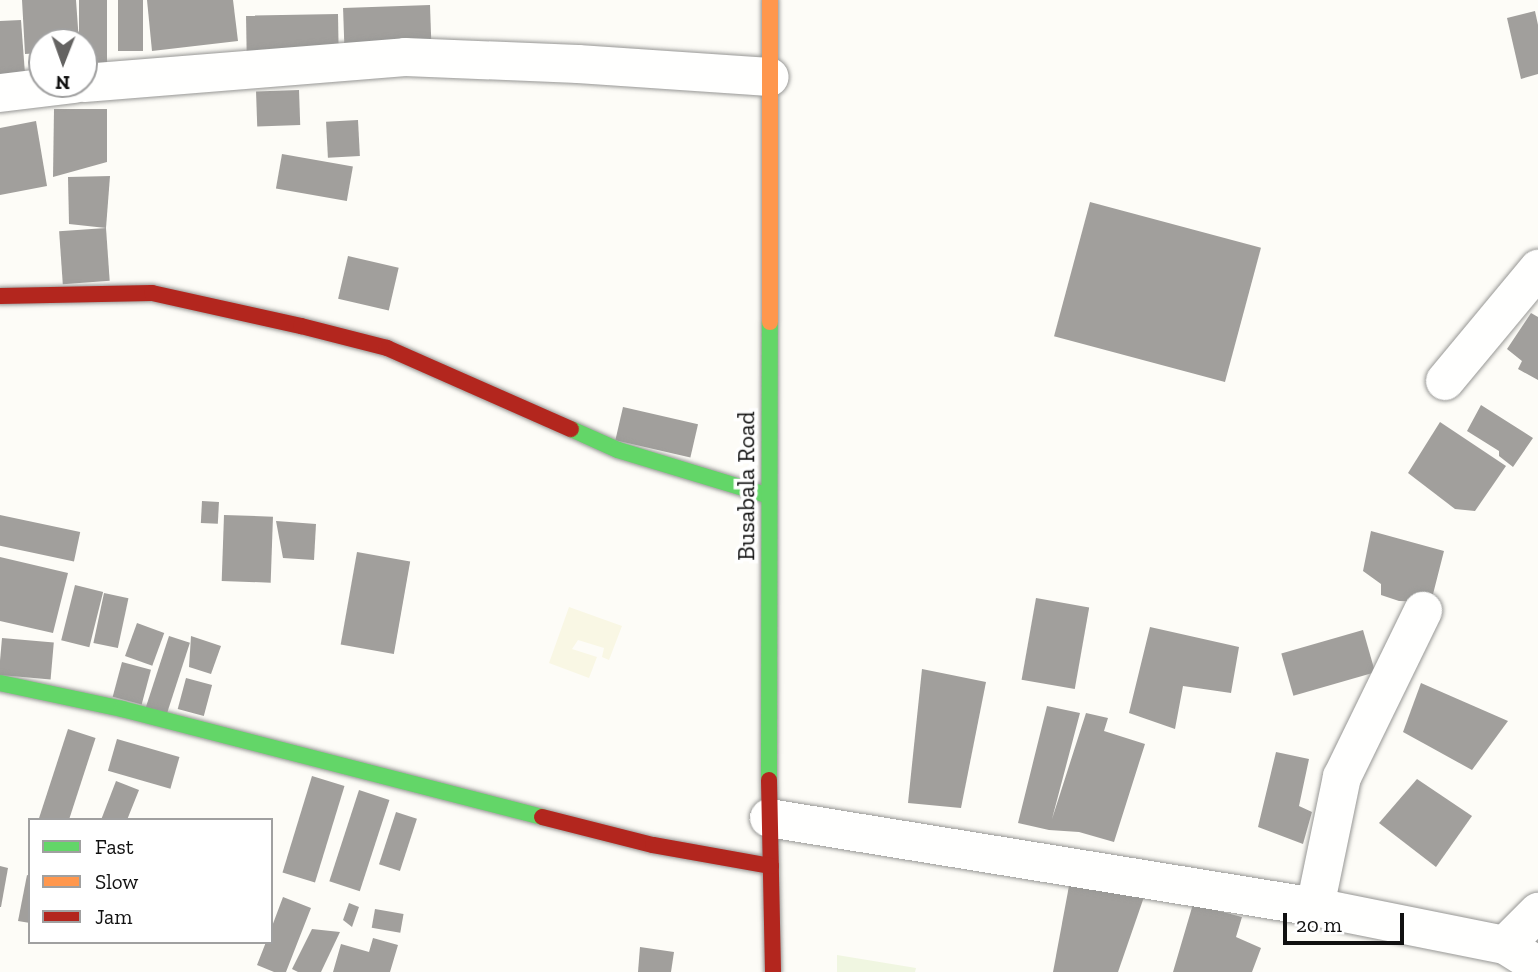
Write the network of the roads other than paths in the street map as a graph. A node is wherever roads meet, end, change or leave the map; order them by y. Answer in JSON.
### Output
{"nodes":[{"id":1,"x":770,"y":0,"type":"edge"},
{"id":2,"x":770,"y":77,"type":"junction"},
{"id":3,"x":98,"y":82,"type":"edge"},
{"id":4,"x":28,"y":90,"type":"edge"},
{"id":5,"x":0,"y":93,"type":"edge"},
{"id":6,"x":1538,"y":269,"type":"edge"},
{"id":7,"x":0,"y":296,"type":"edge"},
{"id":8,"x":1445,"y":381,"type":"dead end"},
{"id":9,"x":769,"y":496,"type":"junction"},
{"id":10,"x":1423,"y":611,"type":"dead end"},
{"id":11,"x":0,"y":683,"type":"edge"},
{"id":12,"x":769,"y":818,"type":"junction"},
{"id":13,"x":771,"y":866,"type":"junction"},
{"id":14,"x":1315,"y":907,"type":"junction"},
{"id":15,"x":1538,"y":912,"type":"edge"},
{"id":16,"x":1505,"y":945,"type":"junction"},
{"id":17,"x":1538,"y":966,"type":"edge"},
{"id":18,"x":773,"y":972,"type":"edge"}],
"edges":[{"from":1,"to":2,"type":"street","name":"Busabala Road"},
{"from":2,"to":3,"type":"street"},
{"from":2,"to":9,"type":"street","name":"Busabala Road"},
{"from":4,"to":5,"type":"street"},
{"from":6,"to":8,"type":"street"},
{"from":7,"to":9,"type":"street"},
{"from":9,"to":12,"type":"street","name":"Busabala Road"},
{"from":10,"to":14,"type":"street"},
{"from":11,"to":13,"type":"street"},
{"from":12,"to":13,"type":"street","name":"Busabala Road"},
{"from":12,"to":14,"type":"street"},
{"from":13,"to":18,"type":"street","name":"Busabala Road"},
{"from":14,"to":16,"type":"street"},
{"from":15,"to":16,"type":"street"},
{"from":16,"to":17,"type":"street"}]}
